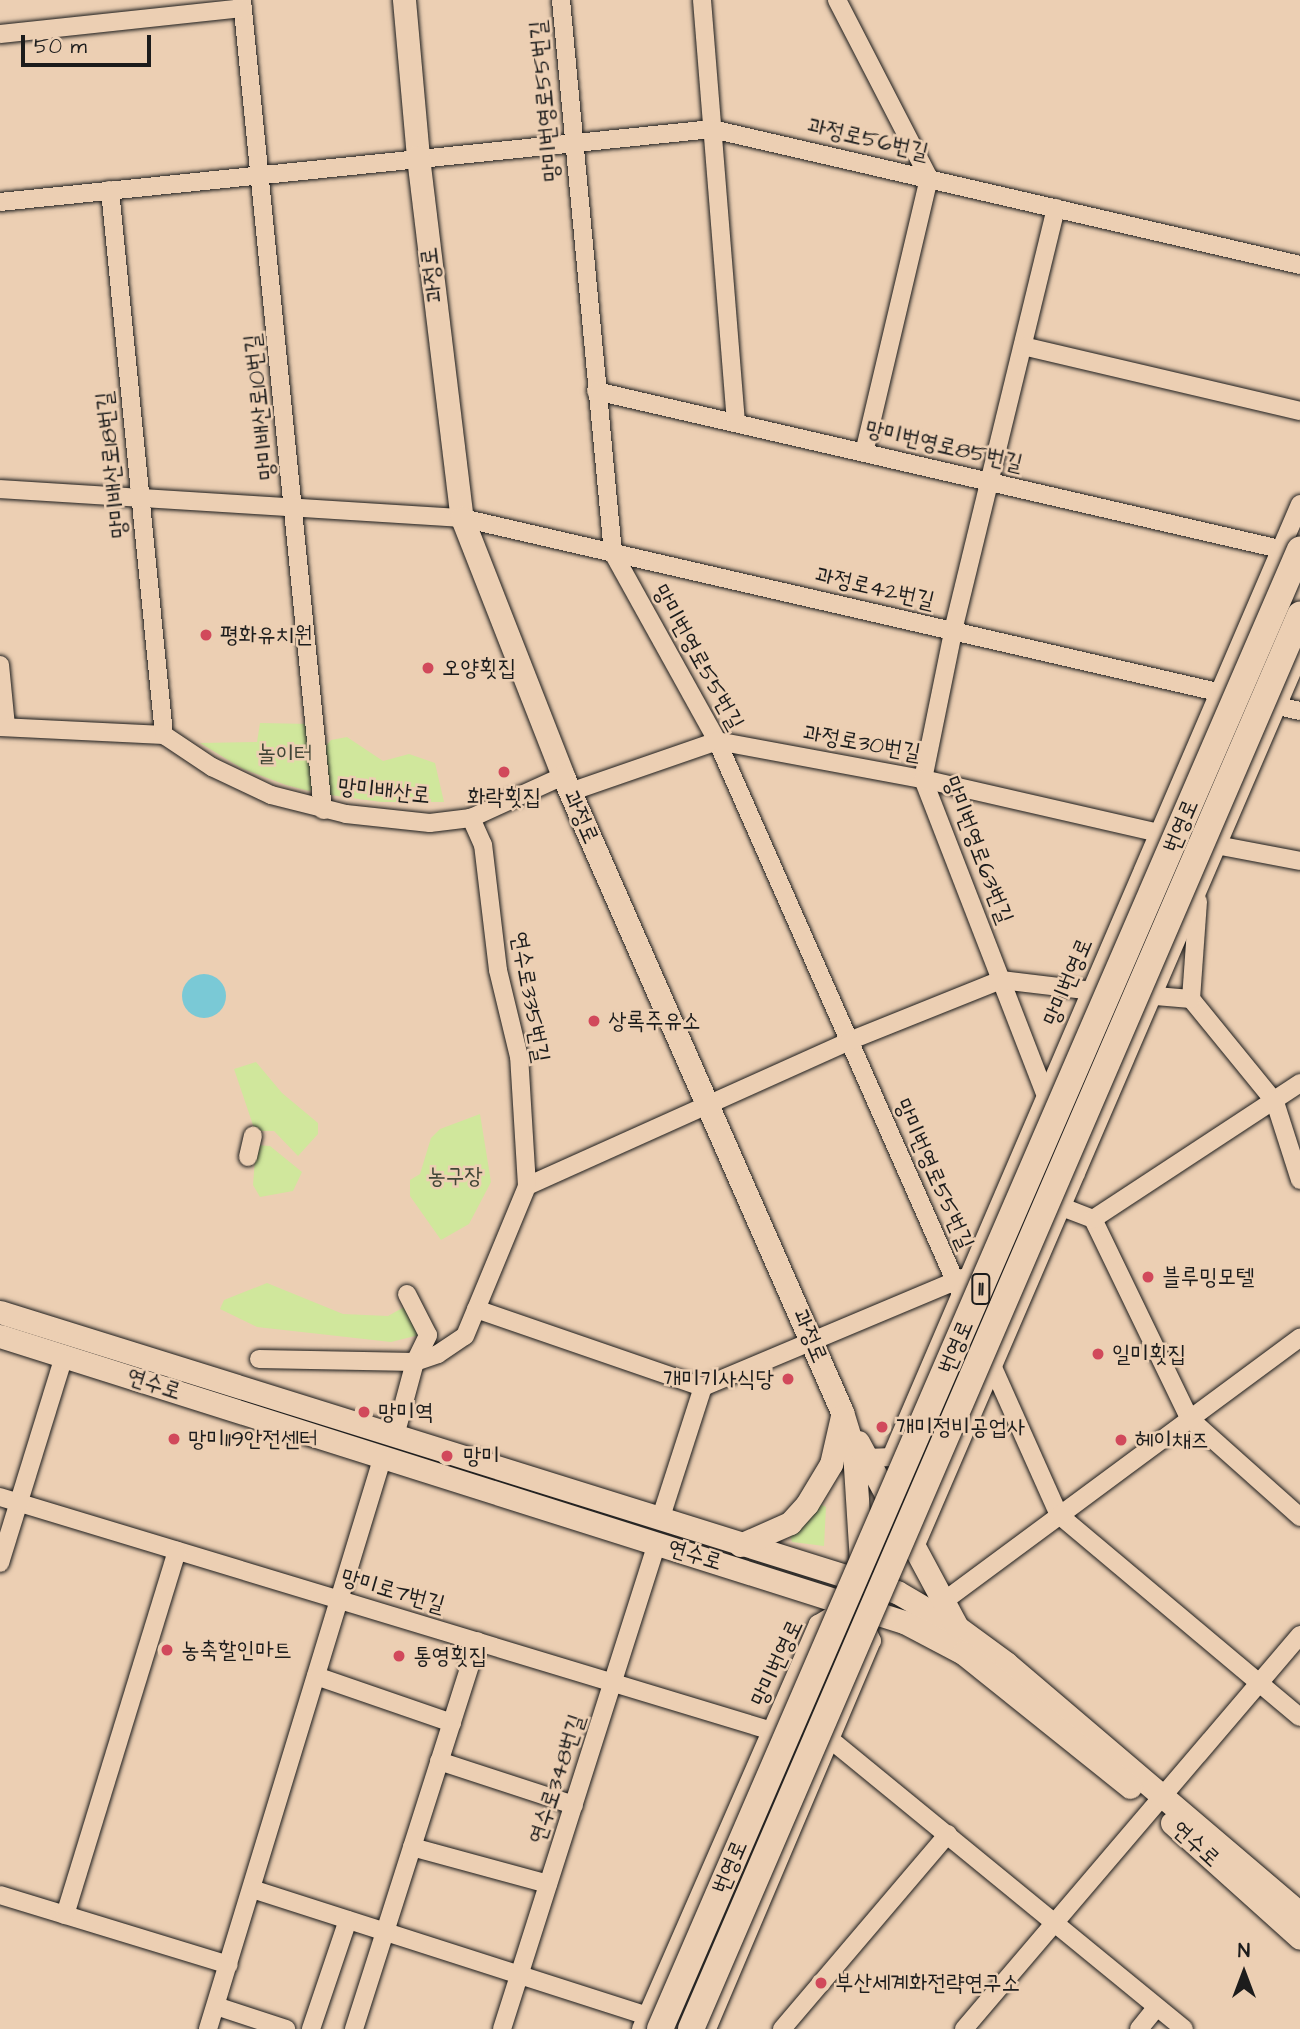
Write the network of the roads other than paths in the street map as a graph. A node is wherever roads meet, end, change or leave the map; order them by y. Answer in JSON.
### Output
{"nodes":[{"id":1,"x":404,"y":0,"type":"edge"},
{"id":2,"x":561,"y":0,"type":"edge"},
{"id":3,"x":702,"y":0,"type":"edge"},
{"id":4,"x":837,"y":0,"type":"edge"},
{"id":5,"x":243,"y":4,"type":"edge"},
{"id":6,"x":0,"y":34,"type":"edge"},
{"id":7,"x":712,"y":129,"type":"junction"},
{"id":8,"x":572,"y":142,"type":"junction"},
{"id":9,"x":418,"y":157,"type":"junction"},
{"id":10,"x":260,"y":174,"type":"junction"},
{"id":11,"x":929,"y":178,"type":"junction"},
{"id":12,"x":110,"y":190,"type":"junction"},
{"id":13,"x":0,"y":202,"type":"edge"},
{"id":14,"x":1056,"y":208,"type":"junction"},
{"id":15,"x":1300,"y":265,"type":"edge"},
{"id":16,"x":1023,"y":345,"type":"junction"},
{"id":17,"x":597,"y":391,"type":"junction"},
{"id":18,"x":1300,"y":411,"type":"edge"},
{"id":19,"x":736,"y":423,"type":"junction"},
{"id":20,"x":864,"y":452,"type":"junction"},
{"id":21,"x":990,"y":481,"type":"junction"},
{"id":22,"x":0,"y":489,"type":"edge"},
{"id":23,"x":140,"y":498,"type":"junction"},
{"id":24,"x":1300,"y":504,"type":"edge"},
{"id":25,"x":296,"y":508,"type":"junction"},
{"id":26,"x":462,"y":518,"type":"junction"},
{"id":27,"x":1290,"y":549,"type":"edge"},
{"id":28,"x":613,"y":553,"type":"junction"},
{"id":29,"x":1300,"y":615,"type":"edge"},
{"id":30,"x":953,"y":632,"type":"junction"},
{"id":31,"x":1300,"y":653,"type":"edge"},
{"id":32,"x":0,"y":665,"type":"edge"},
{"id":33,"x":1219,"y":693,"type":"junction"},
{"id":34,"x":1277,"y":706,"type":"junction"},
{"id":35,"x":1300,"y":711,"type":"edge"},
{"id":36,"x":3,"y":726,"type":"edge"},
{"id":37,"x":164,"y":735,"type":"junction"},
{"id":38,"x":717,"y":741,"type":"junction"},
{"id":39,"x":923,"y":779,"type":"junction"},
{"id":40,"x":567,"y":784,"type":"junction"},
{"id":41,"x":323,"y":810,"type":"junction"},
{"id":42,"x":471,"y":818,"type":"junction"},
{"id":43,"x":1159,"y":832,"type":"junction"},
{"id":44,"x":1217,"y":846,"type":"junction"},
{"id":45,"x":1300,"y":862,"type":"edge"},
{"id":46,"x":1199,"y":887,"type":"junction"},
{"id":47,"x":1001,"y":980,"type":"junction"},
{"id":48,"x":1091,"y":992,"type":"junction"},
{"id":49,"x":1152,"y":995,"type":"junction"},
{"id":50,"x":1191,"y":999,"type":"junction"},
{"id":51,"x":849,"y":1041,"type":"junction"},
{"id":52,"x":1300,"y":1083,"type":"edge"},
{"id":53,"x":1046,"y":1096,"type":"junction"},
{"id":54,"x":1275,"y":1102,"type":"junction"},
{"id":55,"x":709,"y":1103,"type":"junction"},
{"id":56,"x":253,"y":1136,"type":"dead end"},
{"id":57,"x":248,"y":1157,"type":"dead end"},
{"id":58,"x":1076,"y":1173,"type":"junction"},
{"id":59,"x":1300,"y":1180,"type":"edge"},
{"id":60,"x":527,"y":1186,"type":"junction"},
{"id":61,"x":1062,"y":1206,"type":"junction"},
{"id":62,"x":1093,"y":1219,"type":"junction"},
{"id":63,"x":961,"y":1283,"type":"junction"},
{"id":64,"x":1028,"y":1285,"type":"junction"},
{"id":65,"x":407,"y":1294,"type":"dead end"},
{"id":66,"x":476,"y":1309,"type":"junction"},
{"id":67,"x":0,"y":1312,"type":"edge"},
{"id":68,"x":0,"y":1336,"type":"edge"},
{"id":69,"x":811,"y":1338,"type":"junction"},
{"id":70,"x":1300,"y":1338,"type":"edge"},
{"id":71,"x":64,"y":1356,"type":"junction"},
{"id":72,"x":259,"y":1359,"type":"dead end"},
{"id":73,"x":415,"y":1362,"type":"junction"},
{"id":74,"x":992,"y":1367,"type":"junction"},
{"id":75,"x":703,"y":1387,"type":"junction"},
{"id":76,"x":842,"y":1412,"type":"junction"},
{"id":77,"x":1189,"y":1419,"type":"junction"},
{"id":78,"x":389,"y":1446,"type":"junction"},
{"id":79,"x":867,"y":1458,"type":"junction"},
{"id":80,"x":0,"y":1497,"type":"edge"},
{"id":81,"x":19,"y":1503,"type":"junction"},
{"id":82,"x":1059,"y":1516,"type":"junction"},
{"id":83,"x":1300,"y":1517,"type":"edge"},
{"id":84,"x":659,"y":1532,"type":"junction"},
{"id":85,"x":740,"y":1545,"type":"junction"},
{"id":86,"x":915,"y":1548,"type":"junction"},
{"id":87,"x":177,"y":1551,"type":"junction"},
{"id":88,"x":0,"y":1563,"type":"edge"},
{"id":89,"x":862,"y":1579,"type":"junction"},
{"id":90,"x":339,"y":1601,"type":"junction"},
{"id":91,"x":944,"y":1601,"type":"junction"},
{"id":92,"x":855,"y":1603,"type":"junction"},
{"id":93,"x":957,"y":1627,"type":"junction"},
{"id":94,"x":1300,"y":1635,"type":"edge"},
{"id":95,"x":478,"y":1641,"type":"junction"},
{"id":96,"x":316,"y":1676,"type":"junction"},
{"id":97,"x":613,"y":1682,"type":"junction"},
{"id":98,"x":1258,"y":1682,"type":"junction"},
{"id":99,"x":1300,"y":1717,"type":"edge"},
{"id":100,"x":452,"y":1723,"type":"junction"},
{"id":101,"x":772,"y":1731,"type":"junction"},
{"id":102,"x":831,"y":1740,"type":"junction"},
{"id":103,"x":439,"y":1761,"type":"junction"},
{"id":104,"x":1157,"y":1799,"type":"junction"},
{"id":105,"x":574,"y":1805,"type":"junction"},
{"id":106,"x":948,"y":1834,"type":"junction"},
{"id":107,"x":412,"y":1847,"type":"junction"},
{"id":108,"x":548,"y":1884,"type":"junction"},
{"id":109,"x":252,"y":1889,"type":"junction"},
{"id":110,"x":0,"y":1895,"type":"edge"},
{"id":111,"x":1300,"y":1913,"type":"edge"},
{"id":112,"x":65,"y":1915,"type":"junction"},
{"id":113,"x":348,"y":1920,"type":"junction"},
{"id":114,"x":1054,"y":1922,"type":"junction"},
{"id":115,"x":385,"y":1932,"type":"junction"},
{"id":116,"x":1300,"y":1938,"type":"edge"},
{"id":117,"x":229,"y":1965,"type":"junction"},
{"id":118,"x":519,"y":1975,"type":"junction"},
{"id":119,"x":216,"y":2006,"type":"junction"},
{"id":120,"x":1157,"y":2007,"type":"junction"},
{"id":121,"x":649,"y":2025,"type":"edge"},
{"id":122,"x":208,"y":2029,"type":"edge"},
{"id":123,"x":286,"y":2029,"type":"edge"},
{"id":124,"x":311,"y":2029,"type":"edge"},
{"id":125,"x":354,"y":2029,"type":"edge"},
{"id":126,"x":502,"y":2029,"type":"edge"},
{"id":127,"x":691,"y":2029,"type":"edge"},
{"id":128,"x":707,"y":2029,"type":"edge"},
{"id":129,"x":782,"y":2029,"type":"edge"},
{"id":130,"x":964,"y":2029,"type":"edge"},
{"id":131,"x":1139,"y":2029,"type":"edge"},
{"id":132,"x":1184,"y":2029,"type":"edge"}],
"edges":[{"from":1,"to":9,"type":"main road","name":"과정로"},
{"from":2,"to":8,"type":"street","name":"망미번영로55번길"},
{"from":3,"to":7,"type":"street"},
{"from":4,"to":11,"type":"street"},
{"from":5,"to":6,"type":"street"},
{"from":5,"to":10,"type":"street","name":"망미배산로10번길"},
{"from":7,"to":8,"type":"street","name":"과정로56번길"},
{"from":7,"to":11,"type":"street","name":"과정로56번길"},
{"from":7,"to":19,"type":"street"},
{"from":8,"to":9,"type":"street","name":"과정로56번길"},
{"from":8,"to":17,"type":"street","name":"망미번영로55번길"},
{"from":9,"to":10,"type":"street","name":"과정로56번길"},
{"from":9,"to":26,"type":"main road","name":"과정로"},
{"from":10,"to":12,"type":"street","name":"과정로56번길"},
{"from":10,"to":25,"type":"street","name":"망미배산로10번길"},
{"from":11,"to":14,"type":"street","name":"과정로56번길"},
{"from":11,"to":20,"type":"street"},
{"from":12,"to":13,"type":"street","name":"과정로56번길"},
{"from":12,"to":23,"type":"street","name":"망미배산로18번길"},
{"from":14,"to":15,"type":"street","name":"과정로56번길"},
{"from":14,"to":16,"type":"street","name":"망미번영로63번길"},
{"from":16,"to":18,"type":"street"},
{"from":16,"to":21,"type":"street","name":"망미번영로63번길"},
{"from":17,"to":19,"type":"street","name":"망미번영로85번길"},
{"from":17,"to":28,"type":"street","name":"망미번영로55번길"},
{"from":19,"to":20,"type":"street","name":"망미번영로85번길"},
{"from":20,"to":21,"type":"street","name":"망미번영로85번길"},
{"from":21,"to":27,"type":"street","name":"망미번영로85번길"},
{"from":21,"to":30,"type":"street","name":"망미번영로63번길"},
{"from":22,"to":23,"type":"street","name":"과정로42번길"},
{"from":23,"to":25,"type":"street","name":"과정로42번길"},
{"from":23,"to":37,"type":"street","name":"망미배산로18번길"},
{"from":24,"to":27,"type":"street","name":"망미번영로"},
{"from":25,"to":26,"type":"street","name":"과정로42번길"},
{"from":25,"to":41,"type":"street","name":"망미배산로10번길"},
{"from":26,"to":28,"type":"street","name":"과정로42번길"},
{"from":26,"to":40,"type":"main road","name":"과정로"},
{"from":27,"to":33,"type":"street","name":"망미번영로"},
{"from":27,"to":121,"type":"highway","name":"번영로","number":"11","bridge":true},
{"from":28,"to":30,"type":"street","name":"과정로42번길"},
{"from":28,"to":38,"type":"street","name":"망미번영로55번길"},
{"from":29,"to":127,"type":"highway","name":"번영로","number":"11","bridge":true},
{"from":30,"to":33,"type":"street","name":"과정로42번길"},
{"from":30,"to":39,"type":"street","name":"망미번영로63번길"},
{"from":31,"to":34,"type":"street"},
{"from":32,"to":36,"type":"street"},
{"from":33,"to":34,"type":"street","name":"과정로42번길"},
{"from":33,"to":43,"type":"street","name":"망미번영로"},
{"from":34,"to":35,"type":"street","name":"과정로42번길"},
{"from":34,"to":44,"type":"street"},
{"from":36,"to":37,"type":"street"},
{"from":37,"to":41,"type":"street","name":"망미배산로"},
{"from":38,"to":39,"type":"street","name":"과정로30번길"},
{"from":38,"to":40,"type":"street","name":"과정로30번길"},
{"from":38,"to":51,"type":"street","name":"망미번영로55번길"},
{"from":39,"to":43,"type":"street","name":"과정로30번길"},
{"from":39,"to":47,"type":"street","name":"망미번영로63번길"},
{"from":40,"to":42,"type":"street","name":"망미배산로"},
{"from":40,"to":55,"type":"main road","name":"과정로"},
{"from":41,"to":42,"type":"street","name":"망미배산로"},
{"from":42,"to":60,"type":"street","name":"연수로335번길"},
{"from":43,"to":44,"type":"street","name":"과정로30번길"},
{"from":43,"to":48,"type":"street","name":"망미번영로"},
{"from":44,"to":45,"type":"street","name":"과정로30번길"},
{"from":44,"to":46,"type":"street"},
{"from":46,"to":49,"type":"street"},
{"from":46,"to":50,"type":"street"},
{"from":47,"to":48,"type":"street"},
{"from":47,"to":51,"type":"street"},
{"from":47,"to":53,"type":"street","name":"망미번영로63번길"},
{"from":48,"to":49,"type":"street"},
{"from":48,"to":53,"type":"street","name":"망미번영로"},
{"from":49,"to":50,"type":"street"},
{"from":49,"to":58,"type":"street"},
{"from":50,"to":54,"type":"street"},
{"from":51,"to":55,"type":"street"},
{"from":51,"to":63,"type":"street","name":"망미번영로55번길"},
{"from":52,"to":54,"type":"street"},
{"from":53,"to":58,"type":"street","name":"망미번영로63번길"},
{"from":53,"to":63,"type":"street","name":"망미번영로"},
{"from":54,"to":59,"type":"street"},
{"from":54,"to":62,"type":"street"},
{"from":55,"to":60,"type":"street"},
{"from":55,"to":69,"type":"main road","name":"과정로"},
{"from":56,"to":57,"type":"street"},
{"from":58,"to":61,"type":"street"},
{"from":60,"to":66,"type":"street","name":"연수로335번길"},
{"from":61,"to":62,"type":"street"},
{"from":61,"to":64,"type":"street"},
{"from":62,"to":77,"type":"street"},
{"from":63,"to":64,"type":"street"},
{"from":63,"to":69,"type":"street"},
{"from":63,"to":74,"type":"street","name":"망미번영로55번길"},
{"from":63,"to":79,"type":"street","name":"망미번영로"},
{"from":64,"to":74,"type":"street"},
{"from":65,"to":73,"type":"street"},
{"from":66,"to":73,"type":"street","name":"연수로335번길"},
{"from":66,"to":75,"type":"street"},
{"from":67,"to":78,"type":"main road","name":"연수로"},
{"from":68,"to":71,"type":"main road","name":"연수로"},
{"from":69,"to":75,"type":"street"},
{"from":69,"to":76,"type":"main road","name":"과정로"},
{"from":70,"to":77,"type":"street"},
{"from":71,"to":78,"type":"main road","name":"연수로"},
{"from":71,"to":81,"type":"street"},
{"from":72,"to":73,"type":"street"},
{"from":73,"to":78,"type":"street"},
{"from":74,"to":82,"type":"street","name":"망미번영로55번길"},
{"from":74,"to":86,"type":"street"},
{"from":75,"to":84,"type":"street","name":"연수로"},
{"from":76,"to":79,"type":"main road"},
{"from":76,"to":85,"type":"main road"},
{"from":76,"to":89,"type":"main road","name":"과정로"},
{"from":77,"to":82,"type":"street"},
{"from":77,"to":83,"type":"street"},
{"from":78,"to":84,"type":"main road","name":"연수로"},
{"from":78,"to":90,"type":"street"},
{"from":79,"to":86,"type":"main road"},
{"from":80,"to":81,"type":"street","name":"망미로7번길"},
{"from":81,"to":87,"type":"street","name":"망미로7번길"},
{"from":81,"to":88,"type":"street"},
{"from":82,"to":91,"type":"street"},
{"from":82,"to":98,"type":"street"},
{"from":84,"to":85,"type":"main road","name":"연수로"},
{"from":84,"to":92,"type":"main road","name":"연수로"},
{"from":84,"to":97,"type":"street","name":"연수로348번길"},
{"from":85,"to":89,"type":"main road","name":"연수로"},
{"from":86,"to":91,"type":"main road"},
{"from":87,"to":90,"type":"street","name":"망미로7번길"},
{"from":87,"to":112,"type":"street"},
{"from":89,"to":92,"type":"main road","name":"과정로"},
{"from":89,"to":93,"type":"main road","name":"연수로"},
{"from":90,"to":95,"type":"street","name":"망미로7번길"},
{"from":90,"to":96,"type":"street"},
{"from":91,"to":93,"type":"main road"},
{"from":92,"to":101,"type":"street","name":"망미번영로"},
{"from":92,"to":102,"type":"street"},
{"from":92,"to":102,"type":"street"},
{"from":92,"to":104,"type":"main road","name":"연수로"},
{"from":93,"to":104,"type":"main road","name":"연수로"},
{"from":94,"to":98,"type":"street"},
{"from":95,"to":97,"type":"street","name":"망미로7번길"},
{"from":95,"to":100,"type":"street"},
{"from":96,"to":100,"type":"street"},
{"from":96,"to":109,"type":"street"},
{"from":97,"to":101,"type":"street","name":"망미로7번길"},
{"from":97,"to":105,"type":"street","name":"연수로348번길"},
{"from":98,"to":99,"type":"street"},
{"from":98,"to":104,"type":"street"},
{"from":100,"to":103,"type":"street"},
{"from":101,"to":121,"type":"street","name":"망미번영로"},
{"from":102,"to":106,"type":"street"},
{"from":102,"to":128,"type":"street"},
{"from":103,"to":105,"type":"street"},
{"from":103,"to":107,"type":"street"},
{"from":104,"to":111,"type":"main road","name":"연수로"},
{"from":104,"to":114,"type":"street"},
{"from":104,"to":116,"type":"main road","name":"연수로"},
{"from":105,"to":108,"type":"street","name":"연수로348번길"},
{"from":106,"to":114,"type":"street"},
{"from":106,"to":129,"type":"street"},
{"from":107,"to":108,"type":"street"},
{"from":107,"to":115,"type":"street"},
{"from":108,"to":118,"type":"street","name":"연수로348번길"},
{"from":109,"to":113,"type":"street"},
{"from":109,"to":117,"type":"street"},
{"from":110,"to":112,"type":"street"},
{"from":112,"to":117,"type":"street"},
{"from":113,"to":115,"type":"street"},
{"from":113,"to":124,"type":"street"},
{"from":114,"to":120,"type":"street"},
{"from":114,"to":130,"type":"street"},
{"from":115,"to":118,"type":"street"},
{"from":115,"to":125,"type":"street"},
{"from":117,"to":119,"type":"street"},
{"from":118,"to":121,"type":"street"},
{"from":118,"to":126,"type":"street","name":"연수로348번길"},
{"from":119,"to":122,"type":"street"},
{"from":119,"to":123,"type":"street"},
{"from":120,"to":131,"type":"street"},
{"from":120,"to":132,"type":"street"}]}
